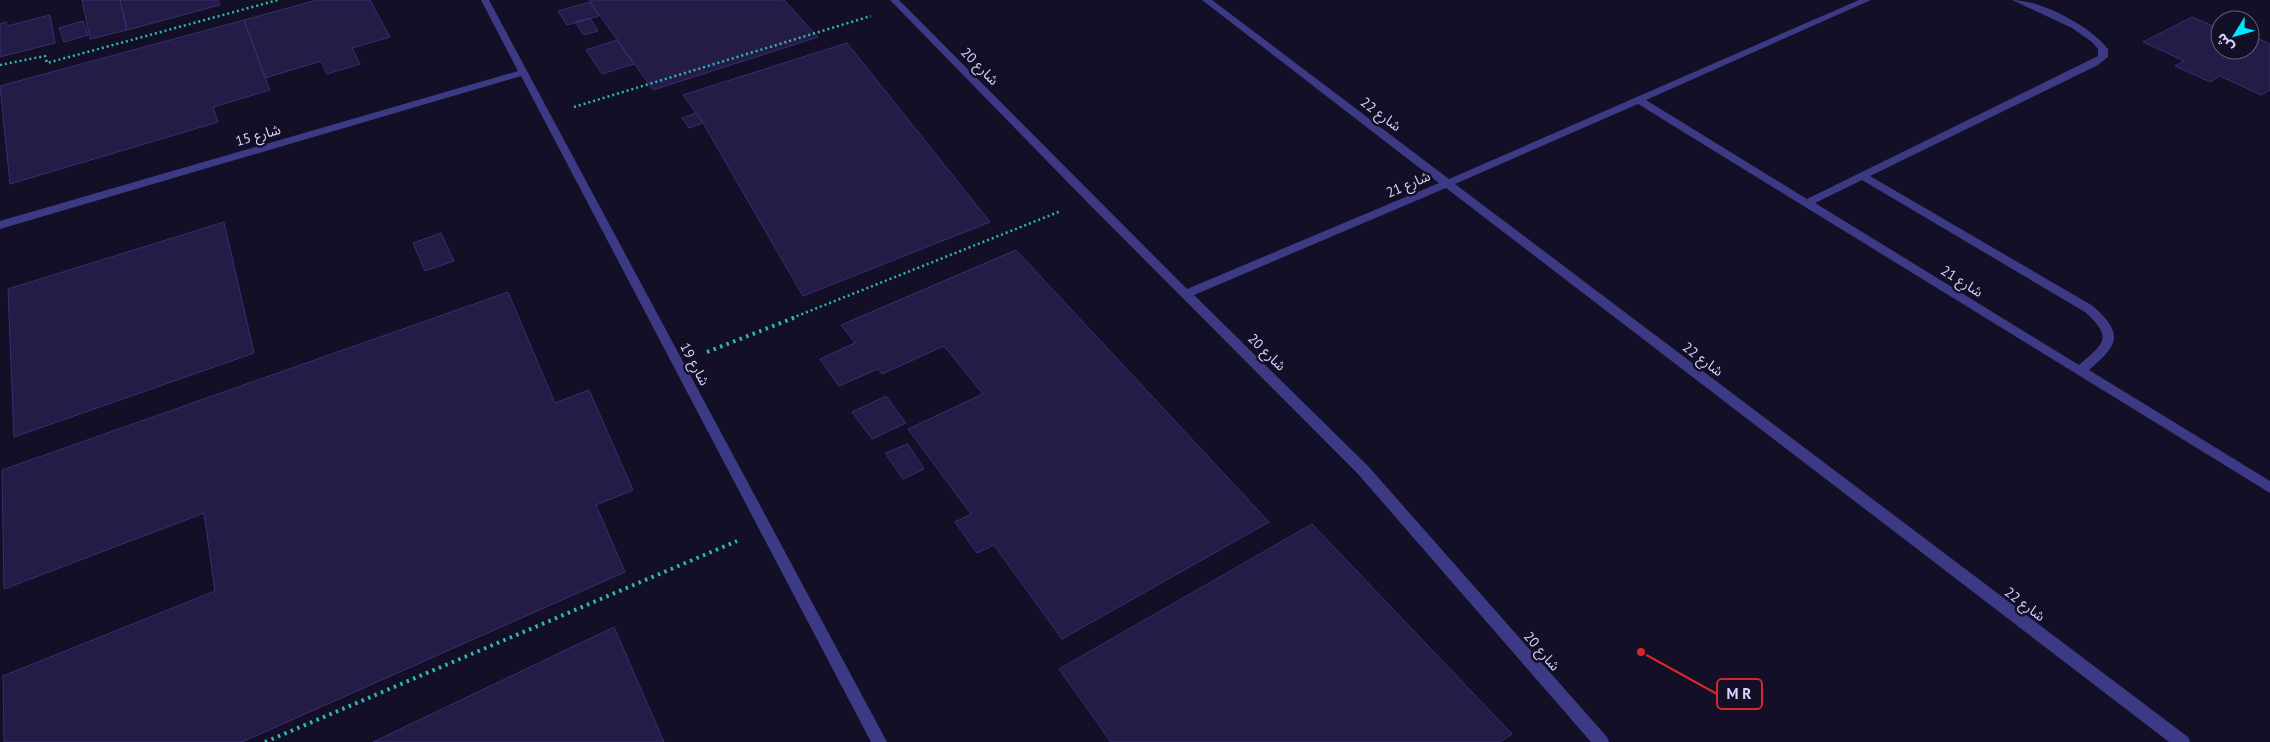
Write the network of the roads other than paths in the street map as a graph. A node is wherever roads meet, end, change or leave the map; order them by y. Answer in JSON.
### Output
{"nodes":[{"id":1,"x":485,"y":0,"type":"edge"},
{"id":2,"x":1206,"y":0,"type":"edge"},
{"id":3,"x":1866,"y":0,"type":"edge"},
{"id":4,"x":2016,"y":0,"type":"edge"},
{"id":5,"x":897,"y":3,"type":"edge"},
{"id":6,"x":524,"y":72,"type":"junction"},
{"id":7,"x":1639,"y":100,"type":"junction"},
{"id":8,"x":1862,"y":176,"type":"junction"},
{"id":9,"x":1448,"y":184,"type":"junction"},
{"id":10,"x":1807,"y":203,"type":"junction"},
{"id":11,"x":0,"y":225,"type":"edge"},
{"id":12,"x":1186,"y":294,"type":"junction"},
{"id":13,"x":2080,"y":371,"type":"junction"},
{"id":14,"x":2270,"y":488,"type":"edge"},
{"id":15,"x":879,"y":742,"type":"edge"},
{"id":16,"x":1601,"y":742,"type":"edge"},
{"id":17,"x":2182,"y":742,"type":"edge"}],
"edges":[{"from":1,"to":6,"type":"street","name":"شارع 19"},
{"from":2,"to":9,"type":"street","name":"شارع 22"},
{"from":3,"to":7,"type":"street","name":"شارع 21"},
{"from":4,"to":8,"type":"street"},
{"from":5,"to":12,"type":"street","name":"شارع 20"},
{"from":6,"to":11,"type":"street","name":"شارع 15"},
{"from":6,"to":15,"type":"street","name":"شارع 19"},
{"from":7,"to":9,"type":"street","name":"شارع 21"},
{"from":7,"to":10,"type":"street","name":"شارع 21"},
{"from":8,"to":10,"type":"street"},
{"from":8,"to":13,"type":"street"},
{"from":9,"to":12,"type":"street","name":"شارع 21"},
{"from":9,"to":17,"type":"street","name":"شارع 22"},
{"from":10,"to":13,"type":"street","name":"شارع 21"},
{"from":12,"to":16,"type":"street","name":"شارع 20"},
{"from":13,"to":14,"type":"street","name":"شارع 21"}]}
